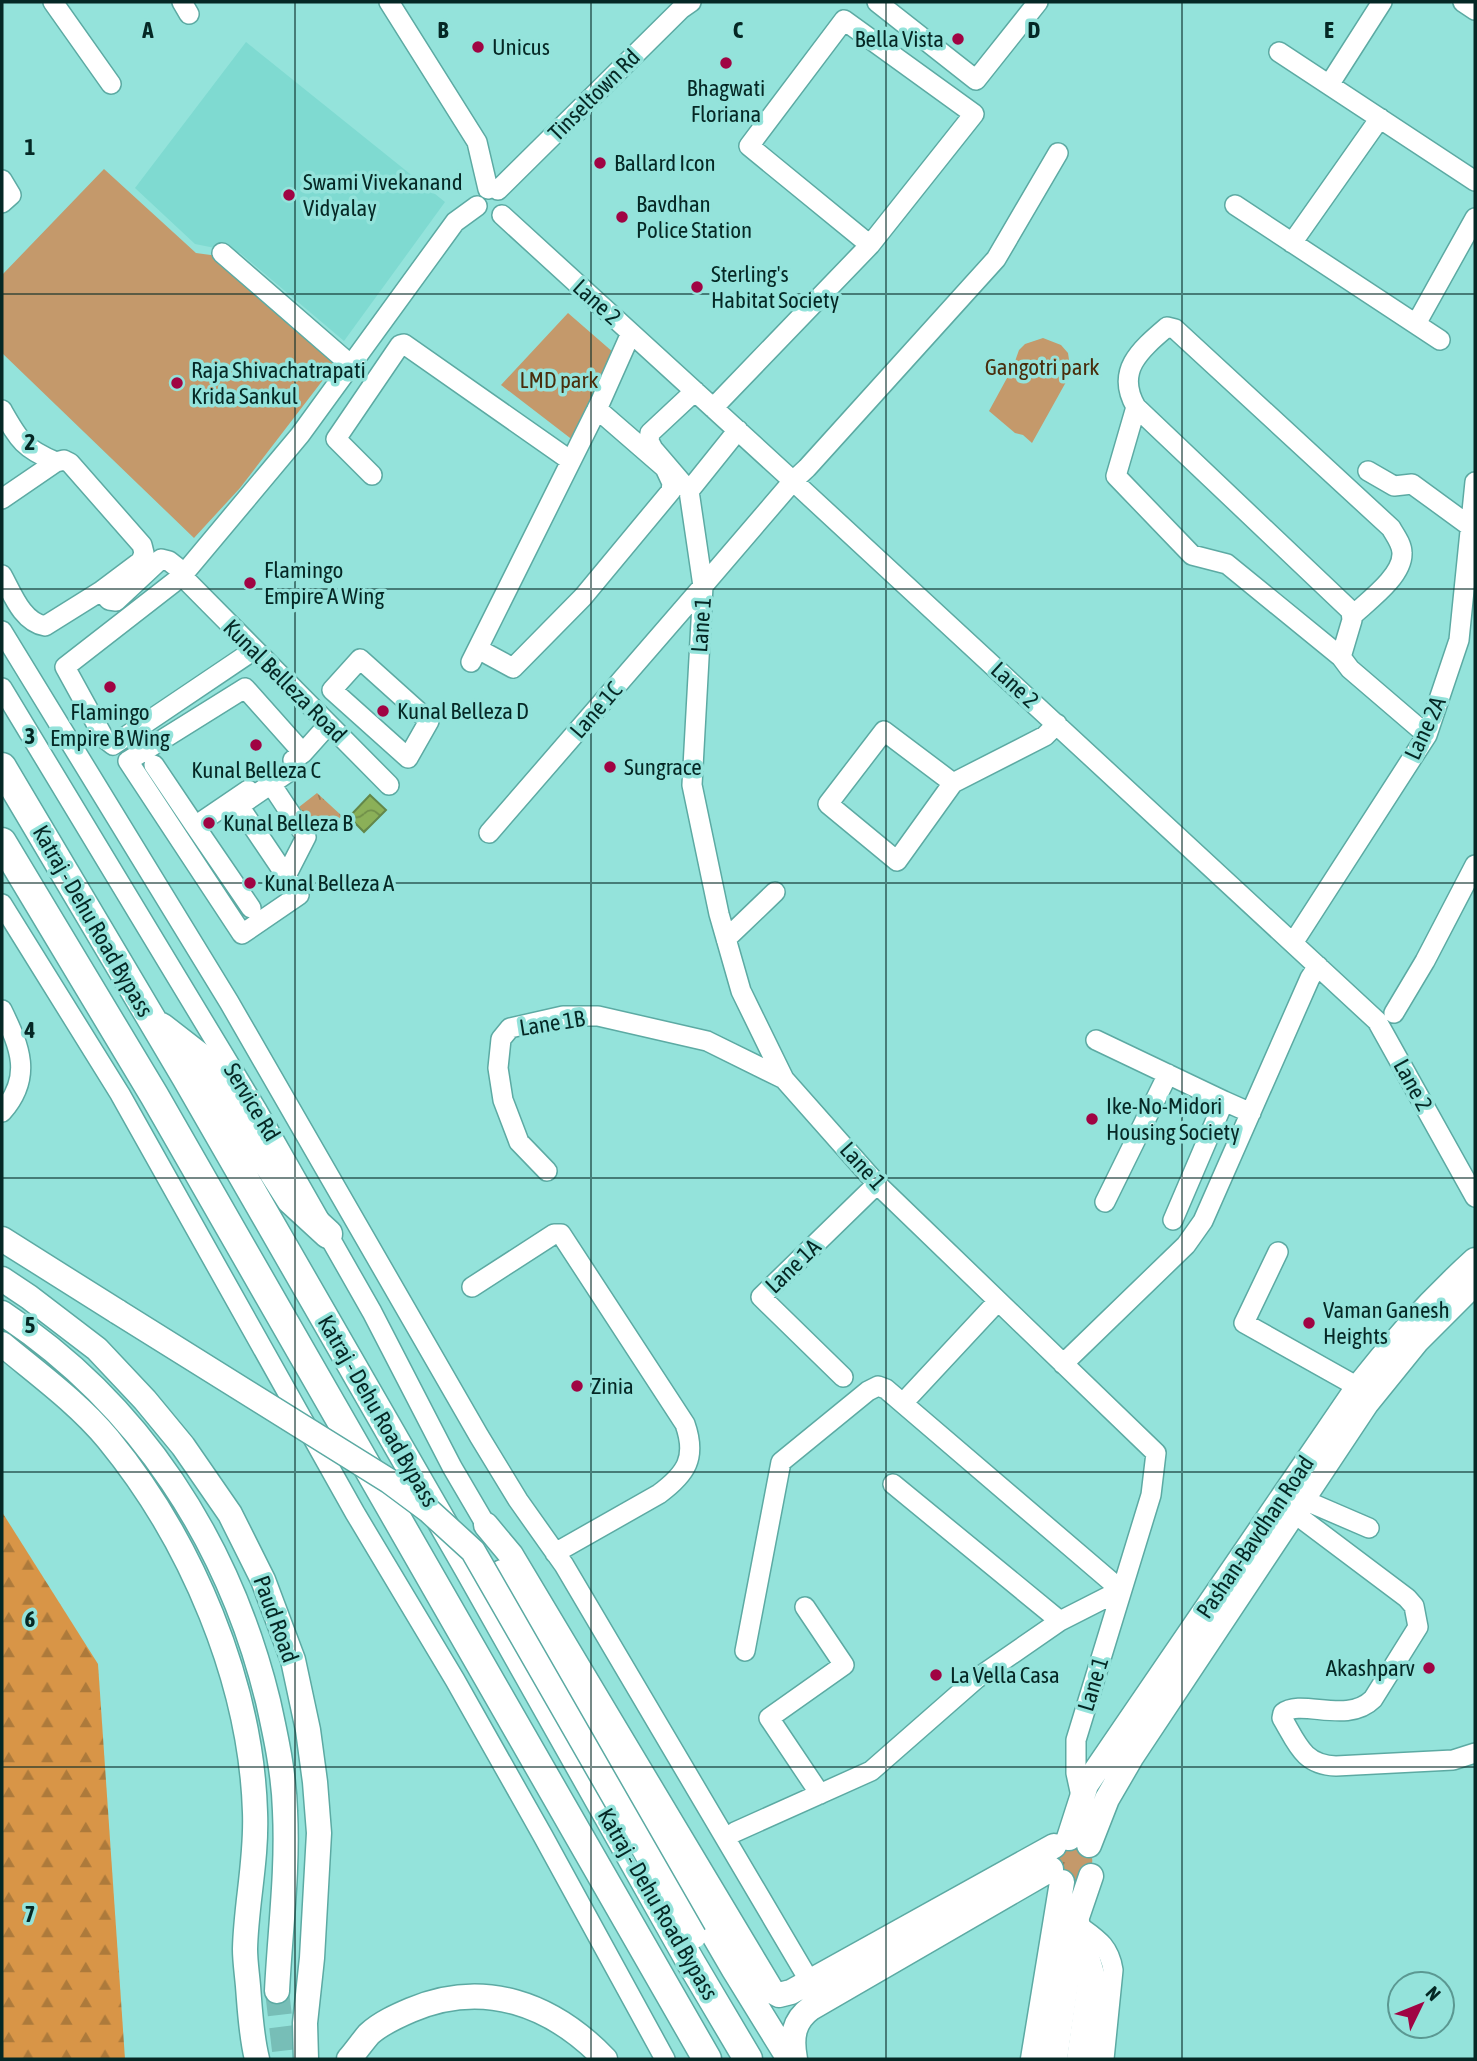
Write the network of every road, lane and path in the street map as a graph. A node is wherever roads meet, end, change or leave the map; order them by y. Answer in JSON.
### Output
{"nodes":[{"id":1,"x":53,"y":2,"type":"edge"},
{"id":2,"x":389,"y":2,"type":"edge"},
{"id":3,"x":877,"y":2,"type":"edge"},
{"id":4,"x":1038,"y":2,"type":"edge"},
{"id":5,"x":1382,"y":2,"type":"edge"},
{"id":6,"x":1463,"y":2,"type":"edge"},
{"id":7,"x":683,"y":4,"type":"edge"},
{"id":8,"x":1475,"y":10,"type":"edge"},
{"id":9,"x":1279,"y":52,"type":"dead end"},
{"id":10,"x":111,"y":84,"type":"dead end"},
{"id":11,"x":1329,"y":85,"type":"junction"},
{"id":12,"x":1380,"y":118,"type":"junction"},
{"id":13,"x":1058,"y":153,"type":"dead end"},
{"id":14,"x":2,"y":180,"type":"edge"},
{"id":15,"x":1475,"y":181,"type":"edge"},
{"id":16,"x":493,"y":190,"type":"junction"},
{"id":17,"x":2,"y":204,"type":"edge"},
{"id":18,"x":1235,"y":205,"type":"dead end"},
{"id":19,"x":477,"y":206,"type":"junction"},
{"id":20,"x":502,"y":215,"type":"junction"},
{"id":21,"x":1475,"y":218,"type":"edge"},
{"id":22,"x":1292,"y":243,"type":"junction"},
{"id":23,"x":870,"y":245,"type":"junction"},
{"id":24,"x":222,"y":253,"type":"dead end"},
{"id":25,"x":1416,"y":324,"type":"junction"},
{"id":26,"x":631,"y":333,"type":"junction"},
{"id":27,"x":1440,"y":340,"type":"dead end"},
{"id":28,"x":351,"y":365,"type":"junction"},
{"id":29,"x":695,"y":391,"type":"junction"},
{"id":30,"x":1136,"y":407,"type":"junction"},
{"id":31,"x":713,"y":408,"type":"junction"},
{"id":32,"x":597,"y":409,"type":"junction"},
{"id":33,"x":2,"y":410,"type":"edge"},
{"id":34,"x":738,"y":430,"type":"junction"},
{"id":35,"x":571,"y":461,"type":"junction"},
{"id":36,"x":56,"y":462,"type":"junction"},
{"id":37,"x":1368,"y":471,"type":"dead end"},
{"id":38,"x":372,"y":475,"type":"dead end"},
{"id":39,"x":793,"y":481,"type":"junction"},
{"id":40,"x":1475,"y":482,"type":"edge"},
{"id":41,"x":689,"y":491,"type":"junction"},
{"id":42,"x":2,"y":499,"type":"edge"},
{"id":43,"x":1471,"y":527,"type":"junction"},
{"id":44,"x":182,"y":574,"type":"junction"},
{"id":45,"x":2,"y":575,"type":"edge"},
{"id":46,"x":703,"y":586,"type":"junction"},
{"id":47,"x":101,"y":592,"type":"junction"},
{"id":48,"x":1352,"y":616,"type":"junction"},
{"id":49,"x":2,"y":631,"type":"edge"},
{"id":50,"x":254,"y":650,"type":"junction"},
{"id":51,"x":1342,"y":657,"type":"junction"},
{"id":52,"x":2,"y":688,"type":"edge"},
{"id":53,"x":241,"y":699,"type":"dead end"},
{"id":54,"x":1057,"y":724,"type":"junction"},
{"id":55,"x":328,"y":725,"type":"junction"},
{"id":56,"x":1427,"y":736,"type":"junction"},
{"id":57,"x":398,"y":749,"type":"junction"},
{"id":58,"x":300,"y":760,"type":"junction"},
{"id":59,"x":154,"y":765,"type":"dead end"},
{"id":60,"x":2,"y":767,"type":"edge"},
{"id":61,"x":132,"y":767,"type":"junction"},
{"id":62,"x":953,"y":783,"type":"junction"},
{"id":63,"x":271,"y":784,"type":"junction"},
{"id":64,"x":195,"y":826,"type":"junction"},
{"id":65,"x":489,"y":833,"type":"dead end"},
{"id":66,"x":2,"y":842,"type":"edge"},
{"id":67,"x":1475,"y":864,"type":"edge"},
{"id":68,"x":286,"y":876,"type":"junction"},
{"id":69,"x":775,"y":892,"type":"dead end"},
{"id":70,"x":2,"y":904,"type":"edge"},
{"id":71,"x":251,"y":908,"type":"dead end"},
{"id":72,"x":726,"y":939,"type":"junction"},
{"id":73,"x":1293,"y":943,"type":"junction"},
{"id":74,"x":1318,"y":966,"type":"junction"},
{"id":75,"x":2,"y":1010,"type":"edge"},
{"id":76,"x":1394,"y":1013,"type":"dead end"},
{"id":77,"x":150,"y":1019,"type":"junction"},
{"id":78,"x":1096,"y":1040,"type":"dead end"},
{"id":79,"x":1168,"y":1074,"type":"junction"},
{"id":80,"x":785,"y":1079,"type":"junction"},
{"id":81,"x":1224,"y":1101,"type":"junction"},
{"id":82,"x":2,"y":1112,"type":"edge"},
{"id":83,"x":1251,"y":1113,"type":"junction"},
{"id":84,"x":547,"y":1171,"type":"dead end"},
{"id":85,"x":877,"y":1184,"type":"junction"},
{"id":86,"x":1475,"y":1198,"type":"edge"},
{"id":87,"x":1105,"y":1202,"type":"dead end"},
{"id":88,"x":1173,"y":1220,"type":"dead end"},
{"id":89,"x":328,"y":1234,"type":"junction"},
{"id":90,"x":2,"y":1239,"type":"edge"},
{"id":91,"x":1279,"y":1252,"type":"dead end"},
{"id":92,"x":1475,"y":1259,"type":"edge"},
{"id":93,"x":2,"y":1279,"type":"edge"},
{"id":94,"x":1475,"y":1283,"type":"edge"},
{"id":95,"x":472,"y":1287,"type":"dead end"},
{"id":96,"x":998,"y":1301,"type":"junction"},
{"id":97,"x":6,"y":1316,"type":"edge"},
{"id":98,"x":2,"y":1344,"type":"edge"},
{"id":99,"x":1063,"y":1364,"type":"junction"},
{"id":100,"x":843,"y":1377,"type":"dead end"},
{"id":101,"x":1358,"y":1387,"type":"junction"},
{"id":102,"x":903,"y":1404,"type":"junction"},
{"id":103,"x":893,"y":1484,"type":"dead end"},
{"id":104,"x":1299,"y":1506,"type":"junction"},
{"id":105,"x":486,"y":1525,"type":"junction"},
{"id":106,"x":1369,"y":1528,"type":"dead end"},
{"id":107,"x":555,"y":1553,"type":"junction"},
{"id":108,"x":1121,"y":1590,"type":"junction"},
{"id":109,"x":804,"y":1607,"type":"dead end"},
{"id":110,"x":1060,"y":1621,"type":"junction"},
{"id":111,"x":745,"y":1651,"type":"dead end"},
{"id":112,"x":1475,"y":1754,"type":"edge"},
{"id":113,"x":820,"y":1794,"type":"junction"},
{"id":114,"x":1081,"y":1796,"type":"junction"},
{"id":115,"x":735,"y":1832,"type":"dead end"},
{"id":116,"x":1065,"y":1856,"type":"junction"},
{"id":117,"x":1076,"y":1923,"type":"junction"},
{"id":118,"x":694,"y":1936,"type":"joint"},
{"id":119,"x":277,"y":1991,"type":"tunnel mouth"},
{"id":120,"x":816,"y":1991,"type":"junction"},
{"id":121,"x":257,"y":2059,"type":"edge"},
{"id":122,"x":306,"y":2059,"type":"edge"},
{"id":123,"x":349,"y":2059,"type":"edge"},
{"id":124,"x":606,"y":2059,"type":"edge"},
{"id":125,"x":664,"y":2059,"type":"edge"},
{"id":126,"x":707,"y":2059,"type":"edge"},
{"id":127,"x":748,"y":2059,"type":"edge"},
{"id":128,"x":766,"y":2059,"type":"edge"},
{"id":129,"x":789,"y":2059,"type":"edge"},
{"id":130,"x":794,"y":2059,"type":"edge"},
{"id":131,"x":1033,"y":2059,"type":"edge"},
{"id":132,"x":1055,"y":2059,"type":"edge"},
{"id":133,"x":1081,"y":2059,"type":"edge"},
{"id":134,"x":1104,"y":2059,"type":"edge"}],
"edges":[{"from":1,"to":10,"type":"street"},
{"from":2,"to":16,"type":"street"},
{"from":3,"to":4,"type":"street"},
{"from":5,"to":11,"type":"street"},
{"from":6,"to":8,"type":"street"},
{"from":7,"to":16,"type":"street","name":"Tinseltown Rd"},
{"from":9,"to":11,"type":"street"},
{"from":11,"to":12,"type":"street"},
{"from":12,"to":15,"type":"street"},
{"from":12,"to":22,"type":"street"},
{"from":13,"to":39,"type":"street","name":"Lane 1"},
{"from":14,"to":17,"type":"street"},
{"from":16,"to":19,"type":"street"},
{"from":16,"to":20,"type":"street"},
{"from":18,"to":22,"type":"street"},
{"from":19,"to":20,"type":"street"},
{"from":19,"to":28,"type":"street"},
{"from":20,"to":26,"type":"street","name":"Lane 2"},
{"from":21,"to":25,"type":"street"},
{"from":22,"to":25,"type":"street"},
{"from":23,"to":23,"type":"street"},
{"from":23,"to":31,"type":"street"},
{"from":24,"to":28,"type":"street"},
{"from":25,"to":27,"type":"street"},
{"from":26,"to":29,"type":"street","name":"Lane 2"},
{"from":26,"to":32,"type":"street"},
{"from":28,"to":44,"type":"street"},
{"from":29,"to":31,"type":"street","name":"Lane 2"},
{"from":29,"to":41,"type":"street"},
{"from":30,"to":48,"type":"street"},
{"from":30,"to":48,"type":"street"},
{"from":30,"to":51,"type":"street"},
{"from":31,"to":34,"type":"street","name":"Lane 2"},
{"from":32,"to":35,"type":"street"},
{"from":32,"to":35,"type":"street"},
{"from":33,"to":36,"type":"street"},
{"from":34,"to":39,"type":"street","name":"Lane 2"},
{"from":34,"to":41,"type":"street"},
{"from":35,"to":38,"type":"street"},
{"from":36,"to":42,"type":"street"},
{"from":36,"to":47,"type":"street"},
{"from":37,"to":43,"type":"street"},
{"from":39,"to":46,"type":"street","name":"Lane 1"},
{"from":39,"to":54,"type":"street","name":"Lane 2"},
{"from":40,"to":43,"type":"street","name":"Lane 2A"},
{"from":41,"to":46,"type":"street"},
{"from":43,"to":56,"type":"street","name":"Lane 2A"},
{"from":44,"to":47,"type":"street"},
{"from":44,"to":50,"type":"street","name":"Kunal Belleza Road"},
{"from":44,"to":50,"type":"street"},
{"from":45,"to":47,"type":"street"},
{"from":46,"to":65,"type":"street","name":"Lane 1C"},
{"from":46,"to":72,"type":"street","name":"Lane 1"},
{"from":48,"to":51,"type":"street"},
{"from":49,"to":107,"type":"street"},
{"from":50,"to":55,"type":"street","name":"Kunal Belleza Road"},
{"from":51,"to":56,"type":"street"},
{"from":52,"to":89,"type":"street","name":"Service Rd"},
{"from":53,"to":61,"type":"street"},
{"from":54,"to":62,"type":"street"},
{"from":54,"to":73,"type":"street","name":"Lane 2"},
{"from":55,"to":57,"type":"street","name":"Kunal Belleza Road"},
{"from":55,"to":58,"type":"street"},
{"from":56,"to":73,"type":"street","name":"Lane 2A"},
{"from":57,"to":57,"type":"street"},
{"from":58,"to":61,"type":"street"},
{"from":58,"to":63,"type":"street"},
{"from":58,"to":64,"type":"street"},
{"from":59,"to":64,"type":"street"},
{"from":60,"to":77,"type":"highway","name":"Katraj - Dehu Road Bypass"},
{"from":61,"to":68,"type":"street"},
{"from":62,"to":62,"type":"street"},
{"from":63,"to":68,"type":"street"},
{"from":63,"to":68,"type":"street"},
{"from":64,"to":71,"type":"street"},
{"from":66,"to":126,"type":"highway","name":"Katraj - Dehu Road Bypass"},
{"from":67,"to":76,"type":"street"},
{"from":69,"to":72,"type":"street"},
{"from":70,"to":125,"type":"street"},
{"from":72,"to":80,"type":"street","name":"Lane 1"},
{"from":73,"to":74,"type":"street","name":"Lane 2"},
{"from":74,"to":83,"type":"street"},
{"from":74,"to":86,"type":"street","name":"Lane 2"},
{"from":75,"to":82,"type":"street"},
{"from":77,"to":89,"type":"highway"},
{"from":77,"to":127,"type":"highway","name":"Katraj - Dehu Road Bypass"},
{"from":78,"to":79,"type":"street"},
{"from":79,"to":81,"type":"street"},
{"from":79,"to":87,"type":"street"},
{"from":80,"to":84,"type":"street","name":"Lane 1B"},
{"from":80,"to":85,"type":"street","name":"Lane 1"},
{"from":81,"to":83,"type":"street"},
{"from":81,"to":88,"type":"street"},
{"from":83,"to":99,"type":"street"},
{"from":85,"to":96,"type":"street","name":"Lane 1"},
{"from":85,"to":100,"type":"street","name":"Lane 1A"},
{"from":89,"to":105,"type":"street","name":"Service Rd"},
{"from":90,"to":118,"type":"main road","bridge":true},
{"from":91,"to":101,"type":"street"},
{"from":92,"to":101,"type":"main road","name":"Pashan-Bavdhan Road"},
{"from":93,"to":122,"type":"main road","name":"Paud Road"},
{"from":94,"to":104,"type":"main road","name":"Pashan-Bavdhan Road"},
{"from":95,"to":107,"type":"street"},
{"from":96,"to":99,"type":"street","name":"Lane 1"},
{"from":96,"to":102,"type":"street"},
{"from":97,"to":119,"type":"main road"},
{"from":98,"to":121,"type":"main road"},
{"from":99,"to":108,"type":"street","name":"Lane 1"},
{"from":101,"to":114,"type":"main road","name":"Pashan-Bavdhan Road"},
{"from":102,"to":108,"type":"street"},
{"from":102,"to":111,"type":"street"},
{"from":103,"to":110,"type":"street"},
{"from":104,"to":106,"type":"street"},
{"from":104,"to":112,"type":"street"},
{"from":104,"to":116,"type":"main road","name":"Pashan-Bavdhan Road"},
{"from":105,"to":120,"type":"main road"},
{"from":105,"to":129,"type":"main road"},
{"from":107,"to":120,"type":"street"},
{"from":108,"to":110,"type":"street"},
{"from":108,"to":114,"type":"street","name":"Lane 1"},
{"from":109,"to":113,"type":"street"},
{"from":110,"to":113,"type":"street"},
{"from":113,"to":115,"type":"street"},
{"from":114,"to":116,"type":"main road","name":"Pashan-Bavdhan Road"},
{"from":116,"to":117,"type":"main road"},
{"from":116,"to":120,"type":"main road"},
{"from":116,"to":131,"type":"main road","name":"Pashan-Bavdhan Road"},
{"from":117,"to":132,"type":"main road"},
{"from":117,"to":133,"type":"highway"},
{"from":117,"to":134,"type":"street"},
{"from":118,"to":128,"type":"highway"},
{"from":120,"to":130,"type":"main road"},
{"from":123,"to":124,"type":"main road"}]}
